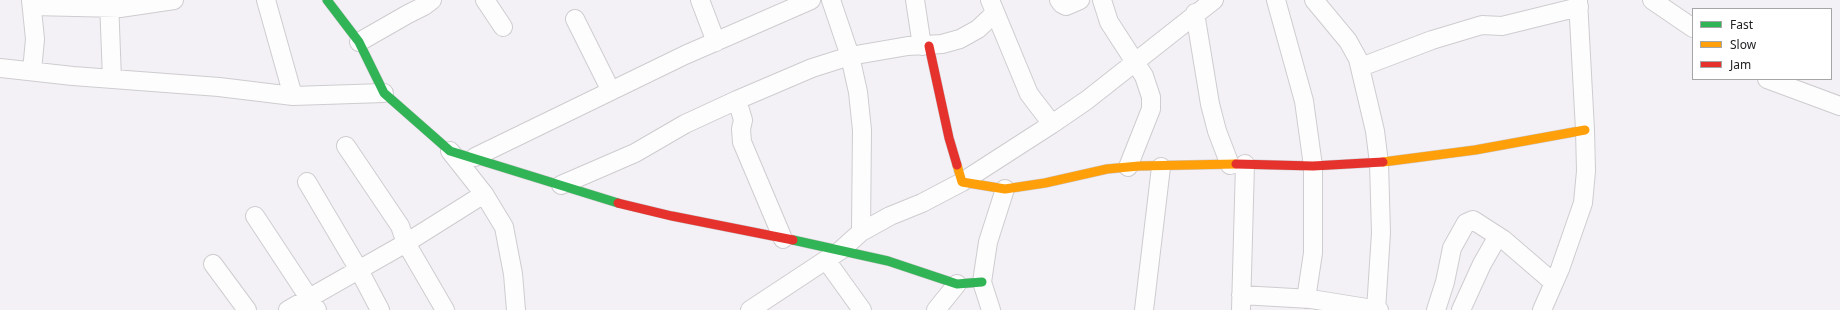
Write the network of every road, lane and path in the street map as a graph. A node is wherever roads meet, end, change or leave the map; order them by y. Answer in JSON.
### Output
{"nodes":[{"id":1,"x":174,"y":0,"type":"edge"},
{"id":2,"x":266,"y":0,"type":"edge"},
{"id":3,"x":327,"y":0,"type":"edge"},
{"id":4,"x":432,"y":0,"type":"edge"},
{"id":5,"x":485,"y":0,"type":"edge"},
{"id":6,"x":700,"y":0,"type":"edge"},
{"id":7,"x":811,"y":0,"type":"edge"},
{"id":8,"x":831,"y":0,"type":"edge"},
{"id":9,"x":915,"y":0,"type":"edge"},
{"id":10,"x":1059,"y":0,"type":"edge"},
{"id":11,"x":1080,"y":0,"type":"edge"},
{"id":12,"x":1102,"y":0,"type":"edge"},
{"id":13,"x":1214,"y":0,"type":"edge"},
{"id":14,"x":1276,"y":0,"type":"edge"},
{"id":15,"x":1314,"y":0,"type":"edge"},
{"id":16,"x":1652,"y":0,"type":"edge"},
{"id":17,"x":31,"y":3,"type":"edge"},
{"id":18,"x":110,"y":4,"type":"edge"},
{"id":19,"x":1579,"y":4,"type":"edge"},
{"id":20,"x":993,"y":7,"type":"edge"},
{"id":21,"x":1195,"y":13,"type":"junction"},
{"id":22,"x":575,"y":19,"type":"dead end"},
{"id":23,"x":503,"y":27,"type":"dead end"},
{"id":24,"x":1692,"y":27,"type":"edge"},
{"id":25,"x":359,"y":42,"type":"junction"},
{"id":26,"x":716,"y":42,"type":"junction"},
{"id":27,"x":926,"y":46,"type":"junction"},
{"id":28,"x":850,"y":56,"type":"junction"},
{"id":29,"x":1136,"y":62,"type":"junction"},
{"id":30,"x":1360,"y":67,"type":"junction"},
{"id":31,"x":0,"y":68,"type":"edge"},
{"id":32,"x":32,"y":71,"type":"junction"},
{"id":33,"x":112,"y":79,"type":"junction"},
{"id":34,"x":1770,"y":80,"type":"edge"},
{"id":35,"x":612,"y":91,"type":"junction"},
{"id":36,"x":384,"y":93,"type":"junction"},
{"id":37,"x":293,"y":96,"type":"junction"},
{"id":38,"x":737,"y":100,"type":"junction"},
{"id":39,"x":1840,"y":106,"type":"edge"},
{"id":40,"x":1052,"y":124,"type":"junction"},
{"id":41,"x":1585,"y":130,"type":"junction"},
{"id":42,"x":346,"y":146,"type":"dead end"},
{"id":43,"x":450,"y":151,"type":"junction"},
{"id":44,"x":475,"y":157,"type":"junction"},
{"id":45,"x":1379,"y":162,"type":"junction"},
{"id":46,"x":1237,"y":165,"type":"junction"},
{"id":47,"x":1313,"y":166,"type":"junction"},
{"id":48,"x":1128,"y":167,"type":"junction"},
{"id":49,"x":1161,"y":167,"type":"junction"},
{"id":50,"x":307,"y":182,"type":"dead end"},
{"id":51,"x":962,"y":182,"type":"junction"},
{"id":52,"x":561,"y":184,"type":"junction"},
{"id":53,"x":1005,"y":189,"type":"junction"},
{"id":54,"x":484,"y":194,"type":"junction"},
{"id":55,"x":255,"y":216,"type":"dead end"},
{"id":56,"x":861,"y":232,"type":"junction"},
{"id":57,"x":1498,"y":236,"type":"junction"},
{"id":58,"x":783,"y":239,"type":"junction"},
{"id":59,"x":406,"y":243,"type":"junction"},
{"id":60,"x":834,"y":255,"type":"junction"},
{"id":61,"x":213,"y":264,"type":"dead end"},
{"id":62,"x":359,"y":270,"type":"junction"},
{"id":63,"x":982,"y":282,"type":"junction"},
{"id":64,"x":1554,"y":282,"type":"junction"},
{"id":65,"x":957,"y":284,"type":"junction"},
{"id":66,"x":1241,"y":302,"type":"edge"},
{"id":67,"x":1309,"y":303,"type":"edge"},
{"id":68,"x":313,"y":304,"type":"edge"},
{"id":69,"x":247,"y":310,"type":"edge"},
{"id":70,"x":288,"y":310,"type":"edge"},
{"id":71,"x":380,"y":310,"type":"edge"},
{"id":72,"x":445,"y":310,"type":"edge"},
{"id":73,"x":516,"y":310,"type":"edge"},
{"id":74,"x":750,"y":310,"type":"edge"},
{"id":75,"x":862,"y":310,"type":"edge"},
{"id":76,"x":936,"y":310,"type":"edge"},
{"id":77,"x":991,"y":310,"type":"edge"},
{"id":78,"x":1144,"y":310,"type":"edge"},
{"id":79,"x":1376,"y":310,"type":"edge"},
{"id":80,"x":1379,"y":310,"type":"edge"},
{"id":81,"x":1436,"y":310,"type":"edge"},
{"id":82,"x":1461,"y":310,"type":"edge"},
{"id":83,"x":1542,"y":310,"type":"edge"}],
"edges":[{"from":1,"to":18,"type":"street"},
{"from":2,"to":37,"type":"street"},
{"from":3,"to":25,"type":"street"},
{"from":4,"to":25,"type":"street"},
{"from":5,"to":23,"type":"street"},
{"from":6,"to":26,"type":"street"},
{"from":7,"to":26,"type":"street"},
{"from":8,"to":28,"type":"street"},
{"from":9,"to":27,"type":"street"},
{"from":10,"to":11,"type":"street"},
{"from":12,"to":29,"type":"street"},
{"from":13,"to":21,"type":"street"},
{"from":14,"to":47,"type":"street"},
{"from":15,"to":30,"type":"street"},
{"from":16,"to":24,"type":"street"},
{"from":17,"to":18,"type":"street"},
{"from":17,"to":32,"type":"street"},
{"from":18,"to":33,"type":"street"},
{"from":19,"to":30,"type":"street"},
{"from":19,"to":41,"type":"street"},
{"from":20,"to":27,"type":"street"},
{"from":20,"to":40,"type":"street"},
{"from":21,"to":29,"type":"street"},
{"from":21,"to":46,"type":"street"},
{"from":22,"to":35,"type":"street"},
{"from":25,"to":36,"type":"street"},
{"from":26,"to":35,"type":"street"},
{"from":27,"to":28,"type":"street"},
{"from":27,"to":51,"type":"street"},
{"from":28,"to":38,"type":"street"},
{"from":28,"to":56,"type":"street"},
{"from":29,"to":40,"type":"street"},
{"from":29,"to":48,"type":"street"},
{"from":30,"to":45,"type":"street"},
{"from":31,"to":32,"type":"street"},
{"from":32,"to":33,"type":"street"},
{"from":33,"to":37,"type":"street"},
{"from":34,"to":39,"type":"street"},
{"from":35,"to":44,"type":"street"},
{"from":36,"to":37,"type":"street"},
{"from":36,"to":43,"type":"street"},
{"from":38,"to":52,"type":"street"},
{"from":38,"to":58,"type":"street"},
{"from":40,"to":51,"type":"street"},
{"from":41,"to":45,"type":"street"},
{"from":41,"to":64,"type":"street"},
{"from":42,"to":59,"type":"street"},
{"from":43,"to":44,"type":"street"},
{"from":43,"to":54,"type":"street"},
{"from":44,"to":52,"type":"street"},
{"from":45,"to":47,"type":"street"},
{"from":45,"to":79,"type":"street"},
{"from":46,"to":47,"type":"street"},
{"from":46,"to":49,"type":"street"},
{"from":46,"to":66,"type":"street"},
{"from":47,"to":67,"type":"street"},
{"from":48,"to":49,"type":"street"},
{"from":48,"to":53,"type":"street"},
{"from":49,"to":78,"type":"street"},
{"from":50,"to":62,"type":"street"},
{"from":51,"to":53,"type":"street"},
{"from":51,"to":56,"type":"street"},
{"from":52,"to":58,"type":"street"},
{"from":53,"to":63,"type":"street"},
{"from":54,"to":59,"type":"street"},
{"from":54,"to":73,"type":"street"},
{"from":55,"to":68,"type":"street"},
{"from":56,"to":60,"type":"street"},
{"from":57,"to":64,"type":"street"},
{"from":57,"to":81,"type":"street"},
{"from":57,"to":82,"type":"street"},
{"from":58,"to":60,"type":"street"},
{"from":59,"to":62,"type":"street"},
{"from":59,"to":72,"type":"street"},
{"from":60,"to":65,"type":"street"},
{"from":60,"to":74,"type":"street"},
{"from":60,"to":75,"type":"street"},
{"from":61,"to":69,"type":"street"},
{"from":62,"to":68,"type":"street"},
{"from":62,"to":71,"type":"street"},
{"from":63,"to":65,"type":"street"},
{"from":63,"to":77,"type":"street"},
{"from":64,"to":83,"type":"street"},
{"from":65,"to":76,"type":"street"},
{"from":66,"to":67,"type":"street"},
{"from":67,"to":79,"type":"street"},
{"from":68,"to":70,"type":"street"},
{"from":79,"to":80,"type":"street"}]}
